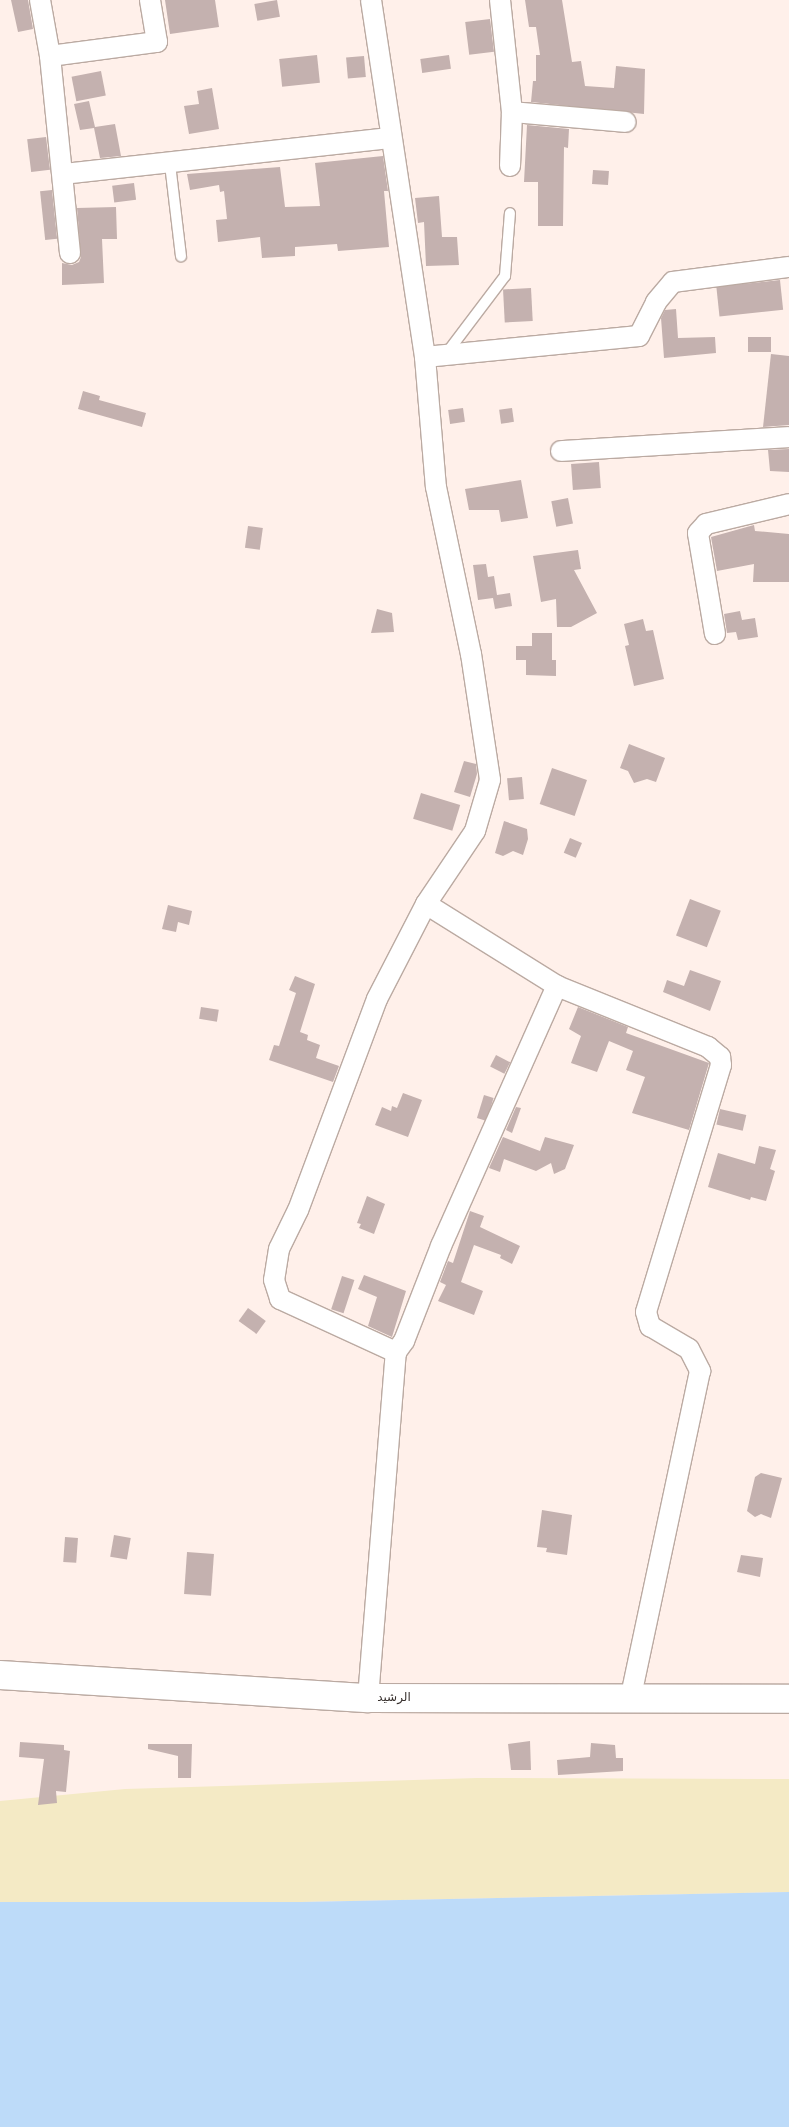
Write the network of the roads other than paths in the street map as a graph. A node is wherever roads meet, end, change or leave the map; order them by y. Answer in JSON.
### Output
{"nodes":[{"id":1,"x":40,"y":0,"type":"edge"},
{"id":2,"x":150,"y":0,"type":"edge"},
{"id":3,"x":370,"y":0,"type":"edge"},
{"id":4,"x":500,"y":0,"type":"edge"},
{"id":5,"x":50,"y":56,"type":"junction"},
{"id":6,"x":512,"y":112,"type":"junction"},
{"id":7,"x":626,"y":122,"type":"dead end"},
{"id":8,"x":391,"y":138,"type":"junction"},
{"id":9,"x":170,"y":164,"type":"junction"},
{"id":10,"x":510,"y":166,"type":"dead end"},
{"id":11,"x":64,"y":174,"type":"junction"},
{"id":12,"x":510,"y":213,"type":"dead end"},
{"id":13,"x":70,"y":253,"type":"dead end"},
{"id":14,"x":181,"y":256,"type":"dead end"},
{"id":15,"x":789,"y":267,"type":"edge"},
{"id":16,"x":445,"y":354,"type":"junction"},
{"id":17,"x":425,"y":357,"type":"junction"},
{"id":18,"x":789,"y":437,"type":"edge"},
{"id":19,"x":561,"y":451,"type":"dead end"},
{"id":20,"x":789,"y":504,"type":"edge"},
{"id":21,"x":715,"y":634,"type":"dead end"},
{"id":22,"x":426,"y":904,"type":"junction"},
{"id":23,"x":557,"y":986,"type":"junction"},
{"id":24,"x":396,"y":1352,"type":"junction"},
{"id":25,"x":0,"y":1675,"type":"edge"},
{"id":26,"x":368,"y":1698,"type":"junction"},
{"id":27,"x":789,"y":1699,"type":"edge"},
{"id":28,"x":630,"y":1701,"type":"junction"}],
"edges":[{"from":1,"to":5,"type":"street"},
{"from":2,"to":5,"type":"street"},
{"from":3,"to":8,"type":"street"},
{"from":4,"to":6,"type":"street"},
{"from":5,"to":11,"type":"street"},
{"from":6,"to":7,"type":"street"},
{"from":6,"to":10,"type":"street"},
{"from":8,"to":9,"type":"street"},
{"from":8,"to":17,"type":"street"},
{"from":9,"to":11,"type":"street"},
{"from":9,"to":14,"type":"lane"},
{"from":11,"to":13,"type":"street"},
{"from":12,"to":16,"type":"lane"},
{"from":15,"to":16,"type":"street"},
{"from":16,"to":17,"type":"street"},
{"from":17,"to":22,"type":"street"},
{"from":18,"to":19,"type":"street"},
{"from":20,"to":21,"type":"street"},
{"from":22,"to":23,"type":"street"},
{"from":22,"to":24,"type":"street"},
{"from":23,"to":24,"type":"street"},
{"from":23,"to":28,"type":"street"},
{"from":24,"to":26,"type":"street"},
{"from":25,"to":26,"type":"main road","name":"الرشيد"},
{"from":26,"to":28,"type":"main road","name":"الرشيد"},
{"from":27,"to":28,"type":"main road","name":"الرشيد"}]}
